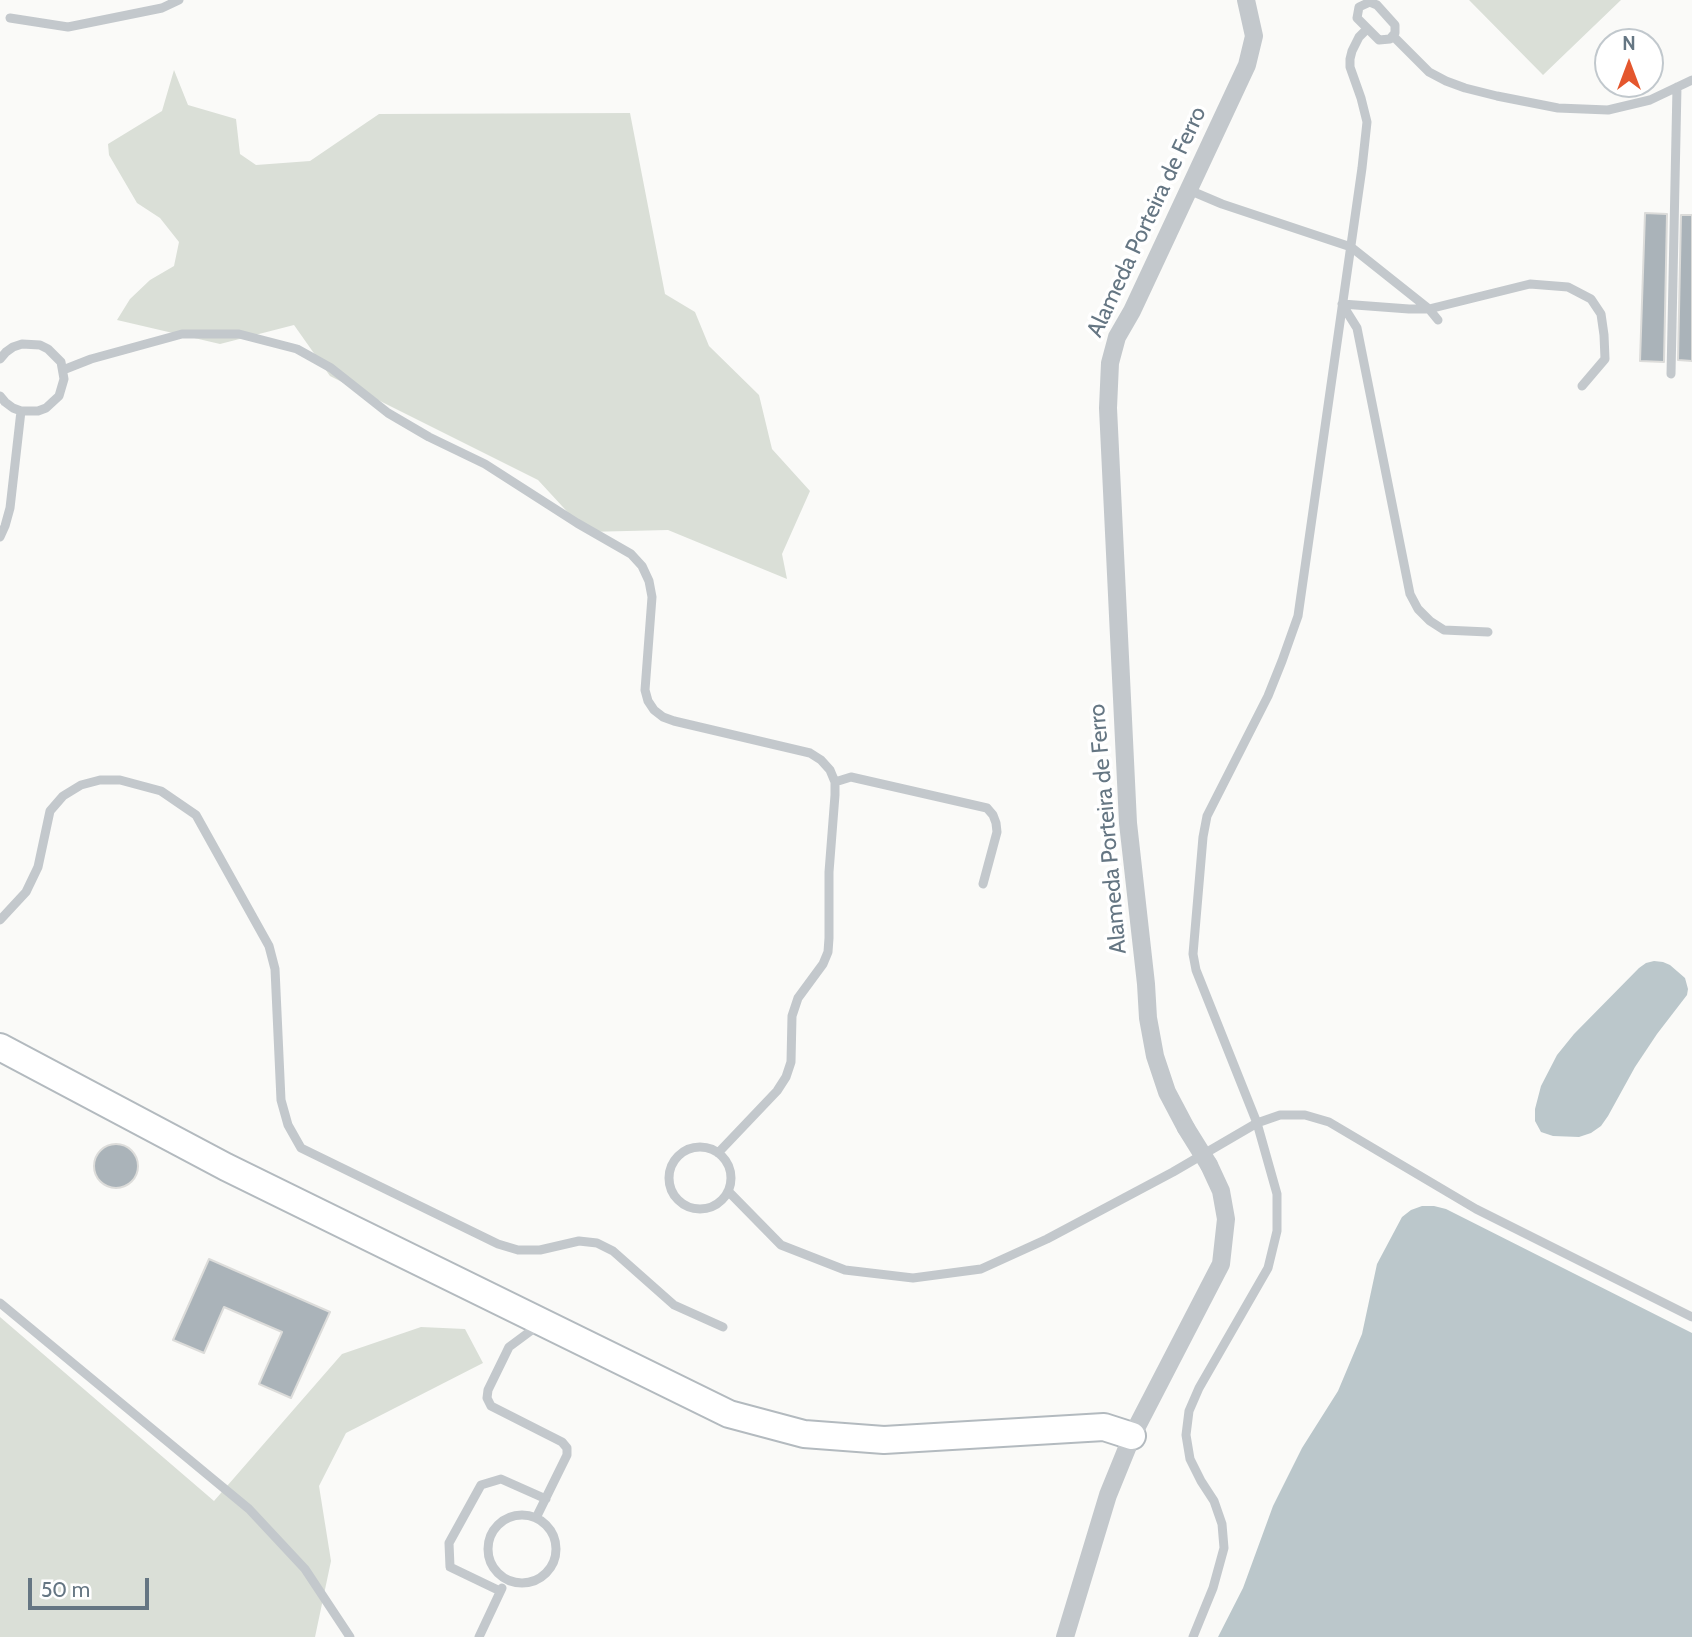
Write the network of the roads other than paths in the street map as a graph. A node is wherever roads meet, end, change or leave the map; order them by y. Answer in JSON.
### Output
{"nodes":[{"id":1,"x":179,"y":0,"type":"edge"},
{"id":2,"x":1245,"y":0,"type":"edge"},
{"id":3,"x":1356,"y":3,"type":"edge"},
{"id":4,"x":10,"y":18,"type":"dead end"},
{"id":5,"x":1367,"y":29,"type":"junction"},
{"id":6,"x":1393,"y":36,"type":"junction"},
{"id":7,"x":1692,"y":80,"type":"edge"},
{"id":8,"x":1677,"y":87,"type":"junction"},
{"id":9,"x":1189,"y":190,"type":"junction"},
{"id":10,"x":1350,"y":247,"type":"junction"},
{"id":11,"x":1342,"y":304,"type":"junction"},
{"id":12,"x":1429,"y":309,"type":"junction"},
{"id":13,"x":1438,"y":320,"type":"dead end"},
{"id":14,"x":2,"y":353,"type":"edge"},
{"id":15,"x":64,"y":370,"type":"junction"},
{"id":16,"x":1671,"y":374,"type":"dead end"},
{"id":17,"x":1582,"y":386,"type":"dead end"},
{"id":18,"x":0,"y":396,"type":"edge"},
{"id":19,"x":21,"y":411,"type":"junction"},
{"id":20,"x":0,"y":537,"type":"edge"},
{"id":21,"x":1488,"y":632,"type":"dead end"},
{"id":22,"x":835,"y":782,"type":"junction"},
{"id":23,"x":983,"y":884,"type":"dead end"},
{"id":24,"x":0,"y":920,"type":"edge"},
{"id":25,"x":0,"y":1047,"type":"edge"},
{"id":26,"x":1257,"y":1123,"type":"junction"},
{"id":27,"x":718,"y":1153,"type":"junction"},
{"id":28,"x":728,"y":1191,"type":"junction"},
{"id":29,"x":0,"y":1303,"type":"edge"},
{"id":30,"x":1692,"y":1317,"type":"edge"},
{"id":31,"x":542,"y":1322,"type":"junction"},
{"id":32,"x":723,"y":1327,"type":"dead end"},
{"id":33,"x":1132,"y":1436,"type":"junction"},
{"id":34,"x":546,"y":1499,"type":"junction"},
{"id":35,"x":536,"y":1518,"type":"junction"},
{"id":36,"x":507,"y":1579,"type":"junction"},
{"id":37,"x":500,"y":1591,"type":"junction"},
{"id":38,"x":350,"y":1637,"type":"edge"},
{"id":39,"x":479,"y":1637,"type":"edge"},
{"id":40,"x":1065,"y":1637,"type":"edge"},
{"id":41,"x":1193,"y":1637,"type":"edge"}],
"edges":[{"from":1,"to":4,"type":"lane"},
{"from":2,"to":9,"type":"street","name":"Alameda Porteira de Ferro"},
{"from":3,"to":5,"type":"lane"},
{"from":3,"to":6,"type":"lane"},
{"from":5,"to":6,"type":"lane"},
{"from":5,"to":10,"type":"lane"},
{"from":6,"to":8,"type":"lane"},
{"from":7,"to":8,"type":"lane"},
{"from":8,"to":16,"type":"lane"},
{"from":9,"to":10,"type":"lane"},
{"from":9,"to":33,"type":"street","name":"Alameda Porteira de Ferro","bridge":true},
{"from":10,"to":11,"type":"lane"},
{"from":10,"to":12,"type":"lane"},
{"from":11,"to":12,"type":"lane"},
{"from":11,"to":21,"type":"lane"},
{"from":11,"to":26,"type":"lane"},
{"from":12,"to":13,"type":"lane"},
{"from":12,"to":17,"type":"lane"},
{"from":14,"to":15,"type":"lane"},
{"from":15,"to":19,"type":"lane"},
{"from":15,"to":22,"type":"lane"},
{"from":18,"to":19,"type":"lane"},
{"from":19,"to":20,"type":"lane"},
{"from":22,"to":23,"type":"lane"},
{"from":22,"to":27,"type":"lane"},
{"from":24,"to":32,"type":"lane"},
{"from":25,"to":31,"type":"street"},
{"from":26,"to":28,"type":"lane"},
{"from":26,"to":30,"type":"lane"},
{"from":26,"to":41,"type":"lane"},
{"from":27,"to":28,"type":"lane"},
{"from":27,"to":28,"type":"lane"},
{"from":29,"to":38,"type":"lane"},
{"from":31,"to":33,"type":"street"},
{"from":31,"to":34,"type":"lane"},
{"from":33,"to":40,"type":"street","name":"Alameda Porteira de Ferro"},
{"from":34,"to":35,"type":"lane"},
{"from":34,"to":37,"type":"lane"},
{"from":35,"to":36,"type":"lane"},
{"from":35,"to":36,"type":"lane"},
{"from":36,"to":37,"type":"lane"},
{"from":37,"to":39,"type":"lane"}]}
